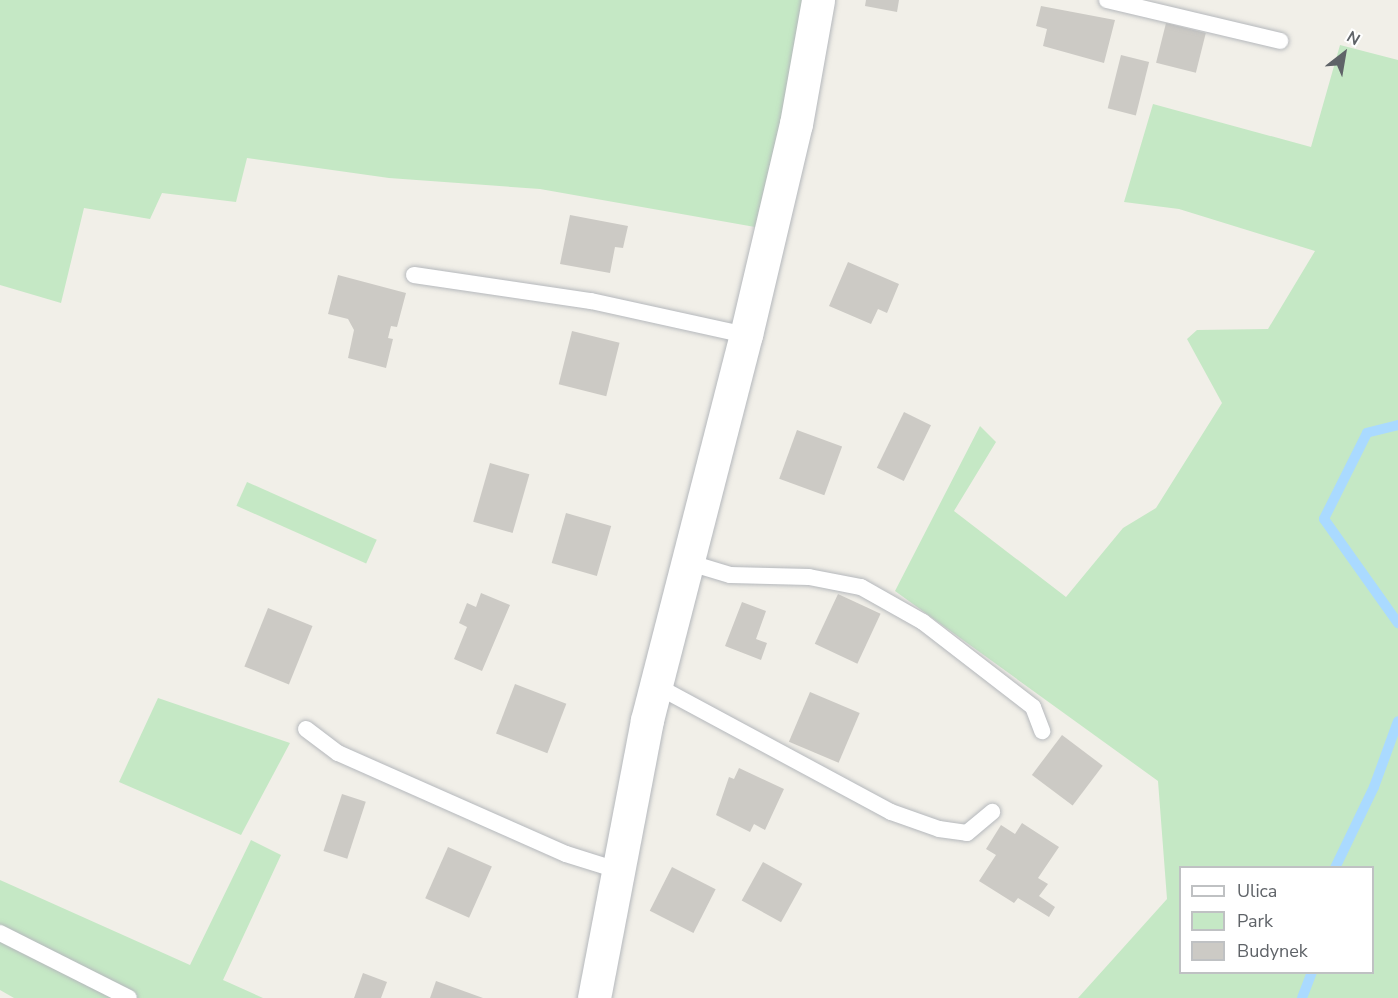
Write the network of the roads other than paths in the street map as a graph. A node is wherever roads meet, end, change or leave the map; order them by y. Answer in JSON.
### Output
{"nodes":[{"id":1,"x":818,"y":0,"type":"edge"},
{"id":2,"x":1107,"y":0,"type":"edge"},
{"id":3,"x":1280,"y":41,"type":"dead end"},
{"id":4,"x":414,"y":275,"type":"dead end"},
{"id":5,"x":746,"y":335,"type":"junction"},
{"id":6,"x":687,"y":562,"type":"junction"},
{"id":7,"x":655,"y":685,"type":"junction"},
{"id":8,"x":306,"y":729,"type":"dead end"},
{"id":9,"x":1042,"y":731,"type":"dead end"},
{"id":10,"x":992,"y":812,"type":"dead end"},
{"id":11,"x":617,"y":870,"type":"junction"},
{"id":12,"x":0,"y":933,"type":"edge"},
{"id":13,"x":129,"y":998,"type":"edge"},
{"id":14,"x":594,"y":998,"type":"edge"}],
"edges":[{"from":1,"to":5,"type":"street"},
{"from":2,"to":3,"type":"lane"},
{"from":4,"to":5,"type":"lane"},
{"from":5,"to":6,"type":"street"},
{"from":6,"to":7,"type":"street"},
{"from":6,"to":9,"type":"lane"},
{"from":7,"to":10,"type":"lane"},
{"from":7,"to":11,"type":"street"},
{"from":8,"to":11,"type":"lane"},
{"from":11,"to":14,"type":"street"},
{"from":12,"to":13,"type":"lane"}]}
